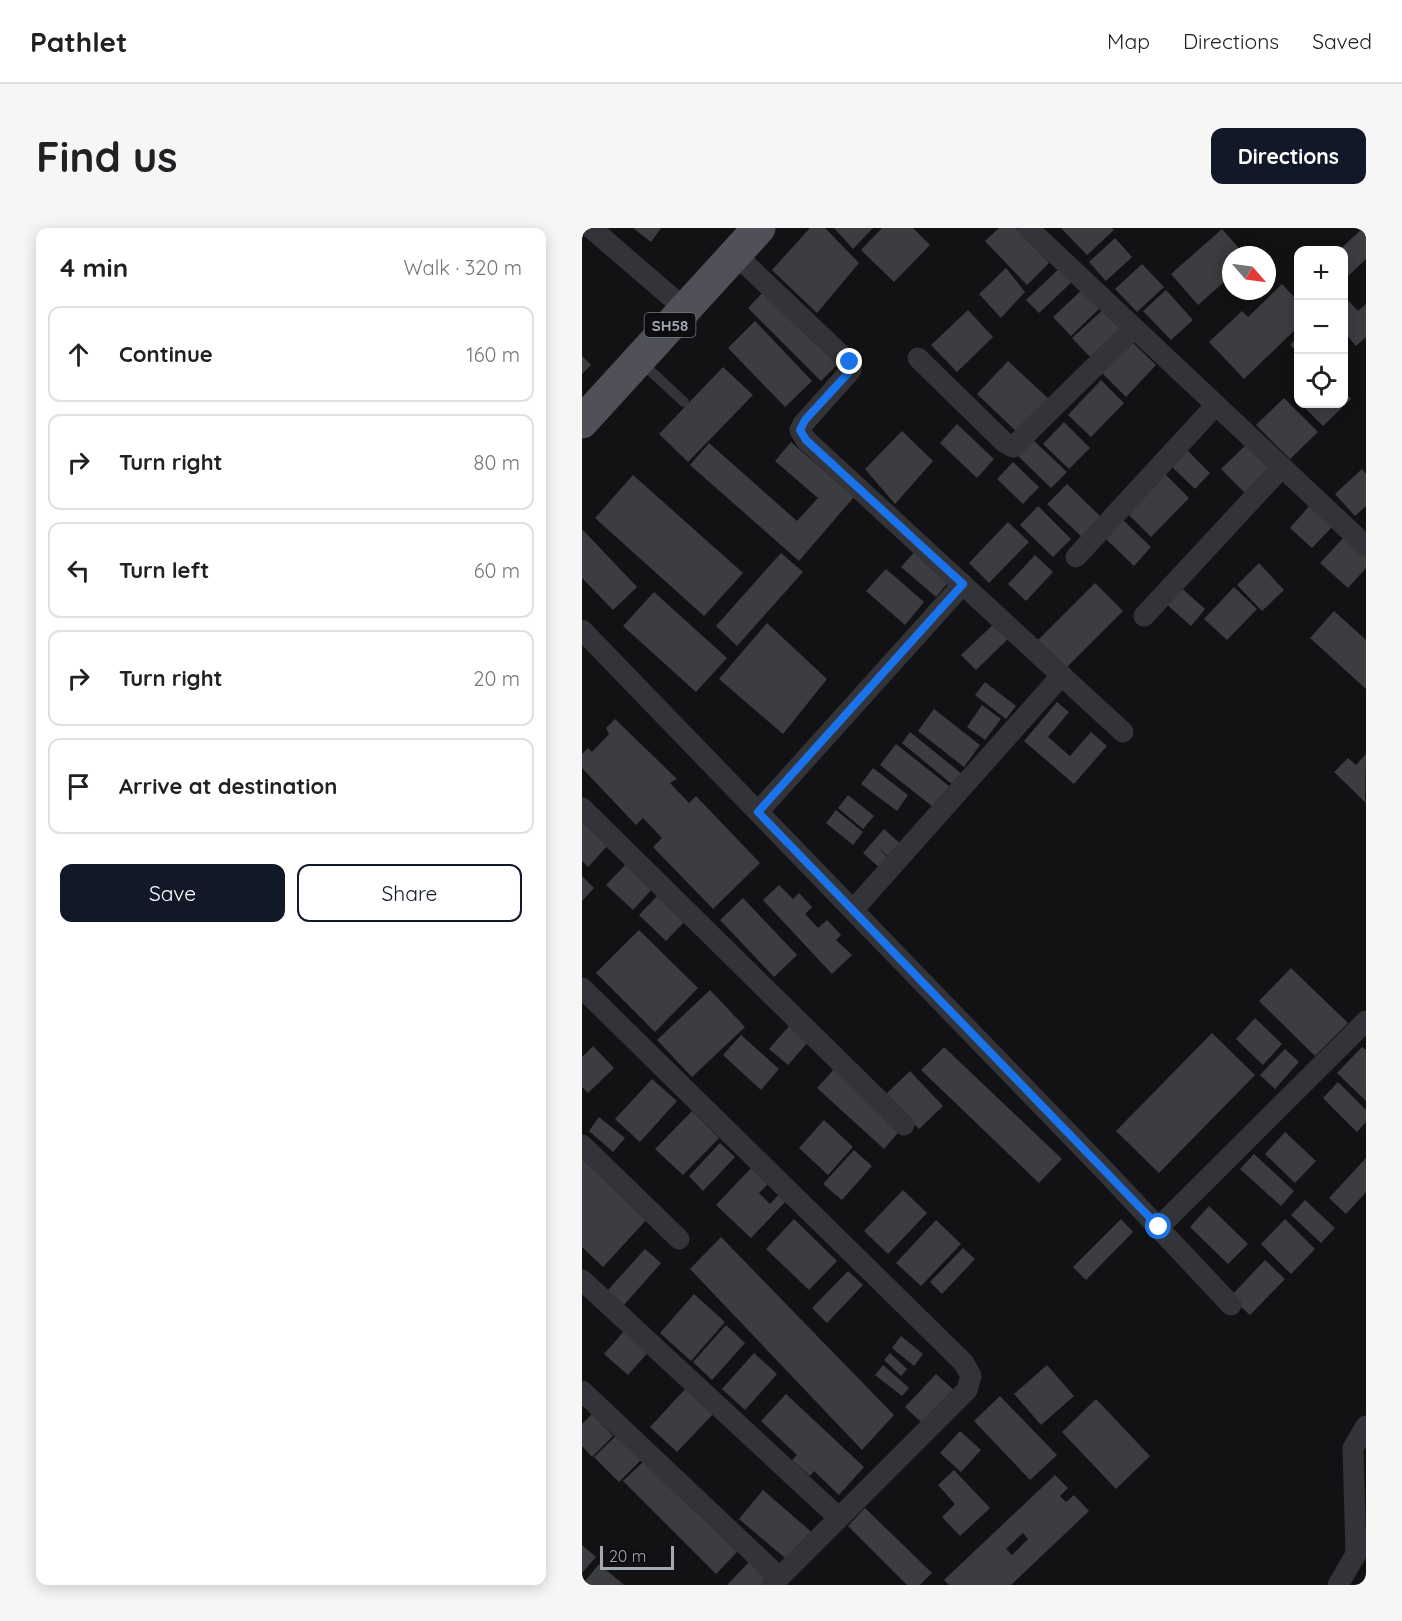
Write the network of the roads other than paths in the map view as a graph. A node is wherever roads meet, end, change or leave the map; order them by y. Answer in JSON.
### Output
{"nodes":[{"id":1,"x":591,"y":228,"type":"edge"},
{"id":2,"x":759,"y":228,"type":"edge"},
{"id":3,"x":1028,"y":228,"type":"edge"},
{"id":4,"x":735,"y":254,"type":"junction"},
{"id":5,"x":685,"y":309,"type":"junction"},
{"id":6,"x":1134,"y":328,"type":"junction"},
{"id":7,"x":918,"y":358,"type":"dead end"},
{"id":8,"x":639,"y":360,"type":"junction"},
{"id":9,"x":684,"y":402,"type":"dead end"},
{"id":10,"x":1216,"y":405,"type":"junction"},
{"id":11,"x":582,"y":422,"type":"edge"},
{"id":12,"x":1282,"y":467,"type":"junction"},
{"id":13,"x":1366,"y":546,"type":"edge"},
{"id":14,"x":1076,"y":557,"type":"dead end"},
{"id":15,"x":963,"y":584,"type":"junction"},
{"id":16,"x":1144,"y":616,"type":"dead end"},
{"id":17,"x":582,"y":630,"type":"edge"},
{"id":18,"x":1062,"y":675,"type":"junction"},
{"id":19,"x":1123,"y":732,"type":"dead end"},
{"id":20,"x":582,"y":808,"type":"edge"},
{"id":21,"x":758,"y":812,"type":"junction"},
{"id":22,"x":853,"y":910,"type":"junction"},
{"id":23,"x":582,"y":988,"type":"edge"},
{"id":24,"x":1366,"y":1021,"type":"edge"},
{"id":25,"x":904,"y":1125,"type":"dead end"},
{"id":26,"x":582,"y":1144,"type":"edge"},
{"id":27,"x":1159,"y":1227,"type":"junction"},
{"id":28,"x":679,"y":1239,"type":"dead end"},
{"id":29,"x":582,"y":1280,"type":"edge"},
{"id":30,"x":1231,"y":1305,"type":"dead end"},
{"id":31,"x":582,"y":1391,"type":"edge"},
{"id":32,"x":1366,"y":1426,"type":"edge"},
{"id":33,"x":839,"y":1518,"type":"junction"},
{"id":34,"x":775,"y":1581,"type":"edge"},
{"id":35,"x":1338,"y":1585,"type":"edge"}],
"edges":[{"from":1,"to":5,"type":"street"},
{"from":2,"to":4,"type":"main road","number":"SH58"},
{"from":3,"to":6,"type":"street"},
{"from":4,"to":5,"type":"main road","number":"SH58"},
{"from":4,"to":15,"type":"street"},
{"from":5,"to":8,"type":"main road","number":"SH58"},
{"from":6,"to":7,"type":"street"},
{"from":6,"to":10,"type":"street"},
{"from":8,"to":9,"type":"lane"},
{"from":8,"to":11,"type":"main road","number":"SH58"},
{"from":10,"to":12,"type":"street"},
{"from":10,"to":14,"type":"street"},
{"from":12,"to":13,"type":"street"},
{"from":12,"to":16,"type":"street"},
{"from":15,"to":18,"type":"street"},
{"from":15,"to":21,"type":"street"},
{"from":17,"to":21,"type":"street"},
{"from":18,"to":19,"type":"street"},
{"from":18,"to":22,"type":"street"},
{"from":20,"to":25,"type":"street"},
{"from":21,"to":22,"type":"street"},
{"from":22,"to":27,"type":"street"},
{"from":23,"to":33,"type":"street"},
{"from":24,"to":27,"type":"street"},
{"from":26,"to":28,"type":"street"},
{"from":27,"to":30,"type":"street"},
{"from":29,"to":33,"type":"street"},
{"from":31,"to":34,"type":"street"},
{"from":32,"to":35,"type":"street"},
{"from":33,"to":34,"type":"street"}]}
